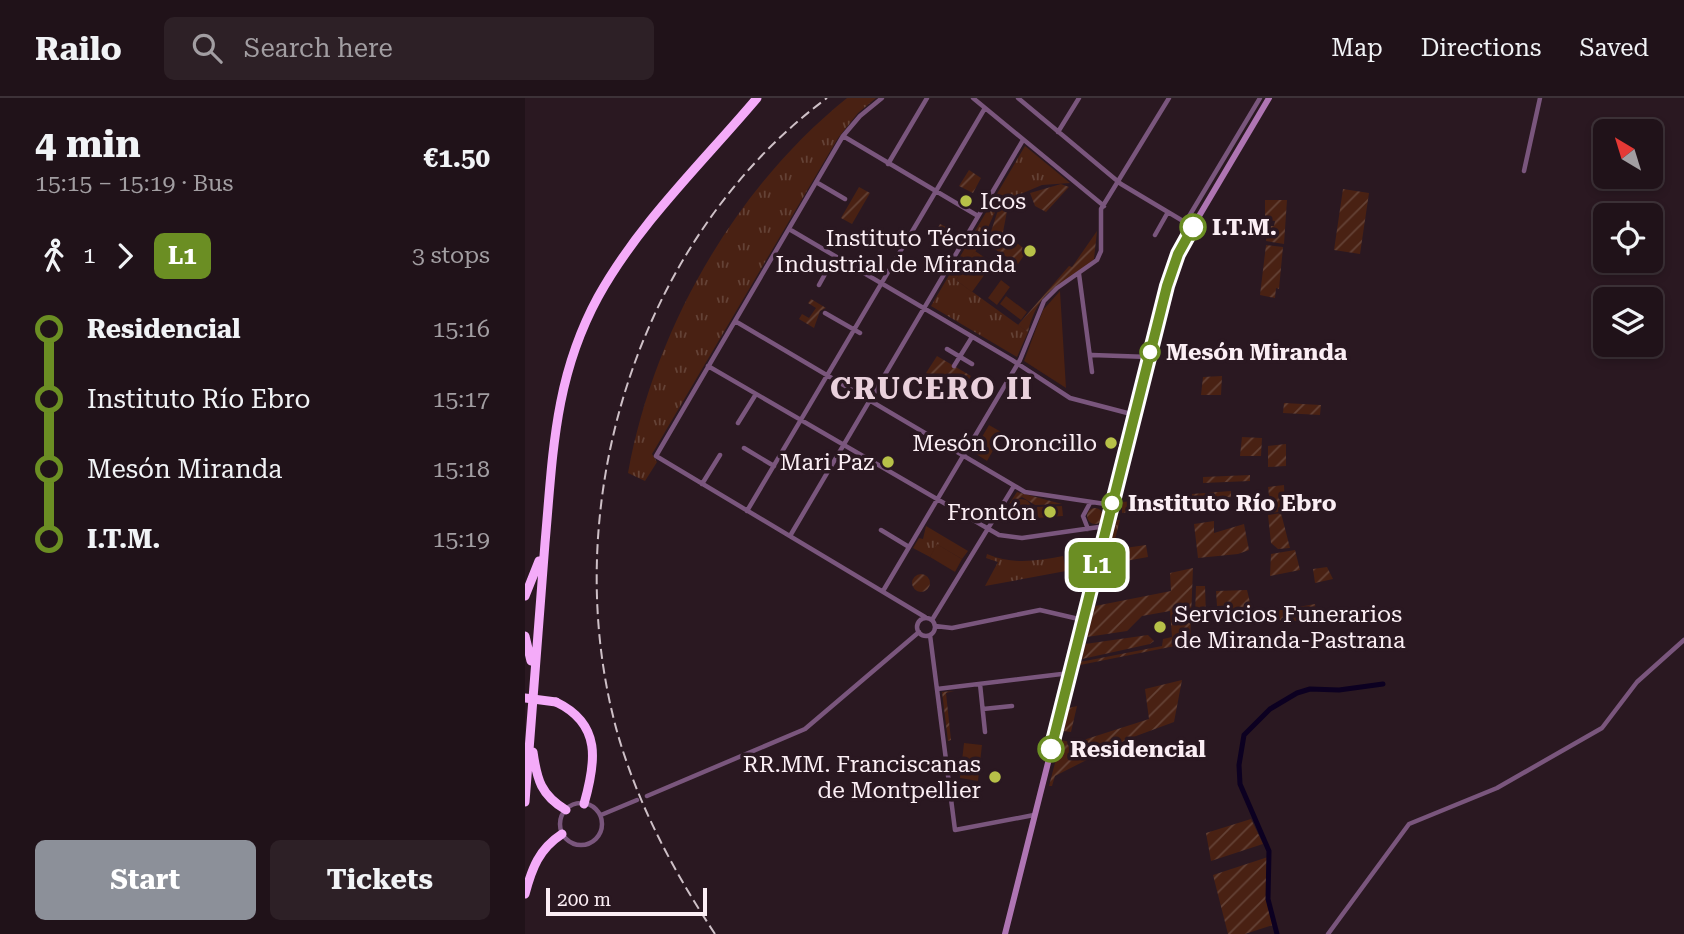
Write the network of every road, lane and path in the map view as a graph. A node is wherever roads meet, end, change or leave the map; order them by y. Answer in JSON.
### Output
{"nodes":[{"id":1,"x":757,"y":98,"type":"edge"},
{"id":2,"x":882,"y":98,"type":"edge"},
{"id":3,"x":927,"y":98,"type":"edge"},
{"id":4,"x":973,"y":98,"type":"edge"},
{"id":5,"x":1018,"y":98,"type":"edge"},
{"id":6,"x":1079,"y":98,"type":"edge"},
{"id":7,"x":1169,"y":98,"type":"edge"},
{"id":8,"x":1260,"y":98,"type":"edge"},
{"id":9,"x":1269,"y":98,"type":"edge"},
{"id":10,"x":1540,"y":98,"type":"edge"},
{"id":11,"x":985,"y":108,"type":"junction"},
{"id":12,"x":1058,"y":132,"type":"junction"},
{"id":13,"x":843,"y":136,"type":"junction"},
{"id":14,"x":1023,"y":139,"type":"junction"},
{"id":15,"x":888,"y":164,"type":"junction"},
{"id":16,"x":1524,"y":171,"type":"dead end"},
{"id":17,"x":816,"y":183,"type":"junction"},
{"id":18,"x":1119,"y":183,"type":"junction"},
{"id":19,"x":936,"y":191,"type":"junction"},
{"id":20,"x":845,"y":199,"type":"dead end"},
{"id":21,"x":1104,"y":206,"type":"junction"},
{"id":22,"x":1168,"y":212,"type":"junction"},
{"id":23,"x":978,"y":216,"type":"junction"},
{"id":24,"x":1185,"y":223,"type":"junction"},
{"id":25,"x":1193,"y":227,"type":"junction"},
{"id":26,"x":789,"y":229,"type":"junction"},
{"id":27,"x":1154,"y":236,"type":"dead end"},
{"id":28,"x":835,"y":256,"type":"junction"},
{"id":29,"x":1079,"y":274,"type":"junction"},
{"id":30,"x":882,"y":284,"type":"junction"},
{"id":31,"x":819,"y":285,"type":"dead end"},
{"id":32,"x":924,"y":308,"type":"junction"},
{"id":33,"x":825,"y":313,"type":"dead end"},
{"id":34,"x":735,"y":321,"type":"junction"},
{"id":35,"x":857,"y":332,"type":"junction"},
{"id":36,"x":972,"y":337,"type":"junction"},
{"id":37,"x":947,"y":349,"type":"dead end"},
{"id":38,"x":1092,"y":355,"type":"junction"},
{"id":39,"x":960,"y":357,"type":"junction"},
{"id":40,"x":1149,"y":357,"type":"junction"},
{"id":41,"x":972,"y":364,"type":"dead end"},
{"id":42,"x":1018,"y":364,"type":"junction"},
{"id":43,"x":708,"y":366,"type":"junction"},
{"id":44,"x":954,"y":366,"type":"dead end"},
{"id":45,"x":1092,"y":372,"type":"dead end"},
{"id":46,"x":828,"y":376,"type":"junction"},
{"id":47,"x":756,"y":394,"type":"junction"},
{"id":48,"x":870,"y":400,"type":"junction"},
{"id":49,"x":1135,"y":415,"type":"junction"},
{"id":50,"x":801,"y":421,"type":"junction"},
{"id":51,"x":738,"y":423,"type":"dead end"},
{"id":52,"x":843,"y":445,"type":"junction"},
{"id":53,"x":744,"y":448,"type":"dead end"},
{"id":54,"x":720,"y":455,"type":"dead end"},
{"id":55,"x":964,"y":456,"type":"junction"},
{"id":56,"x":774,"y":466,"type":"junction"},
{"id":57,"x":702,"y":484,"type":"junction"},
{"id":58,"x":1014,"y":486,"type":"junction"},
{"id":59,"x":937,"y":500,"type":"junction"},
{"id":60,"x":1090,"y":502,"type":"junction"},
{"id":61,"x":1112,"y":505,"type":"junction"},
{"id":62,"x":747,"y":511,"type":"junction"},
{"id":63,"x":1106,"y":526,"type":"junction"},
{"id":64,"x":1088,"y":529,"type":"junction"},
{"id":65,"x":881,"y":530,"type":"dead end"},
{"id":66,"x":988,"y":531,"type":"junction"},
{"id":67,"x":790,"y":536,"type":"junction"},
{"id":68,"x":546,"y":539,"type":"junction"},
{"id":69,"x":909,"y":547,"type":"junction"},
{"id":70,"x":883,"y":591,"type":"junction"},
{"id":71,"x":525,"y":596,"type":"edge"},
{"id":72,"x":923,"y":615,"type":"junction"},
{"id":73,"x":1083,"y":620,"type":"junction"},
{"id":74,"x":934,"y":623,"type":"junction"},
{"id":75,"x":919,"y":632,"type":"junction"},
{"id":76,"x":930,"y":635,"type":"junction"},
{"id":77,"x":525,"y":636,"type":"edge"},
{"id":78,"x":1684,"y":640,"type":"edge"},
{"id":79,"x":1070,"y":673,"type":"junction"},
{"id":80,"x":533,"y":682,"type":"junction"},
{"id":81,"x":980,"y":687,"type":"junction"},
{"id":82,"x":937,"y":689,"type":"junction"},
{"id":83,"x":525,"y":698,"type":"edge"},
{"id":84,"x":1012,"y":706,"type":"dead end"},
{"id":85,"x":983,"y":709,"type":"junction"},
{"id":86,"x":985,"y":732,"type":"dead end"},
{"id":87,"x":530,"y":734,"type":"junction"},
{"id":88,"x":647,"y":796,"type":"dead end"},
{"id":89,"x":637,"y":800,"type":"dead end"},
{"id":90,"x":525,"y":802,"type":"edge"},
{"id":91,"x":584,"y":804,"type":"junction"},
{"id":92,"x":566,"y":810,"type":"junction"},
{"id":93,"x":601,"y":815,"type":"junction"},
{"id":94,"x":1034,"y":815,"type":"junction"},
{"id":95,"x":562,"y":834,"type":"junction"},
{"id":96,"x":525,"y":894,"type":"edge"},
{"id":97,"x":1005,"y":934,"type":"edge"},
{"id":98,"x":1328,"y":934,"type":"edge"}],
"edges":[{"from":1,"to":68,"type":"highway"},
{"from":2,"to":13,"type":"street"},
{"from":3,"to":15,"type":"street"},
{"from":4,"to":11,"type":"street"},
{"from":5,"to":12,"type":"street"},
{"from":6,"to":12,"type":"street"},
{"from":7,"to":18,"type":"street"},
{"from":8,"to":24,"type":"street"},
{"from":9,"to":25,"type":"street"},
{"from":10,"to":16,"type":"street"},
{"from":11,"to":14,"type":"street"},
{"from":11,"to":19,"type":"street"},
{"from":12,"to":18,"type":"street"},
{"from":13,"to":15,"type":"street"},
{"from":13,"to":17,"type":"street"},
{"from":14,"to":21,"type":"street"},
{"from":14,"to":23,"type":"street"},
{"from":15,"to":19,"type":"street"},
{"from":17,"to":20,"type":"street"},
{"from":17,"to":26,"type":"street"},
{"from":18,"to":21,"type":"street"},
{"from":18,"to":22,"type":"street"},
{"from":19,"to":23,"type":"street"},
{"from":19,"to":30,"type":"street"},
{"from":21,"to":29,"type":"street"},
{"from":22,"to":24,"type":"street"},
{"from":22,"to":27,"type":"street"},
{"from":23,"to":32,"type":"street"},
{"from":24,"to":25,"type":"street"},
{"from":25,"to":40,"type":"street"},
{"from":26,"to":28,"type":"street"},
{"from":26,"to":34,"type":"street"},
{"from":28,"to":30,"type":"street"},
{"from":28,"to":31,"type":"street"},
{"from":29,"to":38,"type":"street"},
{"from":29,"to":42,"type":"street"},
{"from":30,"to":32,"type":"street"},
{"from":30,"to":35,"type":"street"},
{"from":32,"to":36,"type":"street"},
{"from":32,"to":48,"type":"street"},
{"from":33,"to":35,"type":"street"},
{"from":34,"to":43,"type":"street"},
{"from":34,"to":46,"type":"street"},
{"from":35,"to":46,"type":"street"},
{"from":36,"to":39,"type":"street"},
{"from":36,"to":42,"type":"street"},
{"from":37,"to":39,"type":"street"},
{"from":38,"to":40,"type":"street"},
{"from":38,"to":45,"type":"street"},
{"from":39,"to":41,"type":"street"},
{"from":39,"to":44,"type":"street"},
{"from":40,"to":49,"type":"street"},
{"from":42,"to":49,"type":"street"},
{"from":42,"to":55,"type":"street"},
{"from":43,"to":47,"type":"street"},
{"from":43,"to":57,"type":"street"},
{"from":46,"to":48,"type":"street"},
{"from":46,"to":50,"type":"street"},
{"from":47,"to":50,"type":"street"},
{"from":47,"to":51,"type":"street"},
{"from":48,"to":52,"type":"street"},
{"from":48,"to":55,"type":"street"},
{"from":49,"to":61,"type":"street"},
{"from":50,"to":52,"type":"street"},
{"from":50,"to":56,"type":"street"},
{"from":52,"to":59,"type":"street"},
{"from":52,"to":67,"type":"street"},
{"from":53,"to":56,"type":"street"},
{"from":54,"to":57,"type":"street"},
{"from":55,"to":58,"type":"street"},
{"from":55,"to":59,"type":"street"},
{"from":56,"to":62,"type":"street"},
{"from":57,"to":62,"type":"street"},
{"from":58,"to":60,"type":"street"},
{"from":58,"to":66,"type":"street"},
{"from":59,"to":66,"type":"street"},
{"from":59,"to":69,"type":"street"},
{"from":60,"to":61,"type":"street"},
{"from":60,"to":64,"type":"street"},
{"from":61,"to":63,"type":"street"},
{"from":62,"to":67,"type":"street"},
{"from":63,"to":64,"type":"street"},
{"from":63,"to":73,"type":"street"},
{"from":64,"to":66,"type":"street"},
{"from":65,"to":69,"type":"street"},
{"from":66,"to":74,"type":"street"},
{"from":67,"to":70,"type":"street"},
{"from":68,"to":71,"type":"highway"},
{"from":68,"to":80,"type":"highway"},
{"from":69,"to":70,"type":"street"},
{"from":70,"to":72,"type":"street"},
{"from":72,"to":74,"type":"street"},
{"from":72,"to":75,"type":"street"},
{"from":73,"to":74,"type":"street"},
{"from":73,"to":79,"type":"street"},
{"from":74,"to":76,"type":"street"},
{"from":75,"to":76,"type":"street"},
{"from":75,"to":88,"type":"street"},
{"from":76,"to":82,"type":"street"},
{"from":77,"to":80,"type":"highway"},
{"from":78,"to":98,"type":"street"},
{"from":79,"to":81,"type":"street"},
{"from":79,"to":94,"type":"street"},
{"from":80,"to":87,"type":"highway"},
{"from":81,"to":82,"type":"street"},
{"from":81,"to":85,"type":"street"},
{"from":82,"to":94,"type":"street"},
{"from":83,"to":91,"type":"highway","bridge":true},
{"from":84,"to":85,"type":"street"},
{"from":85,"to":86,"type":"street"},
{"from":87,"to":90,"type":"highway"},
{"from":87,"to":92,"type":"highway"},
{"from":89,"to":93,"type":"street"},
{"from":91,"to":92,"type":"street"},
{"from":91,"to":93,"type":"street"},
{"from":92,"to":95,"type":"street"},
{"from":93,"to":95,"type":"street"},
{"from":94,"to":97,"type":"street"},
{"from":95,"to":96,"type":"highway"}]}
